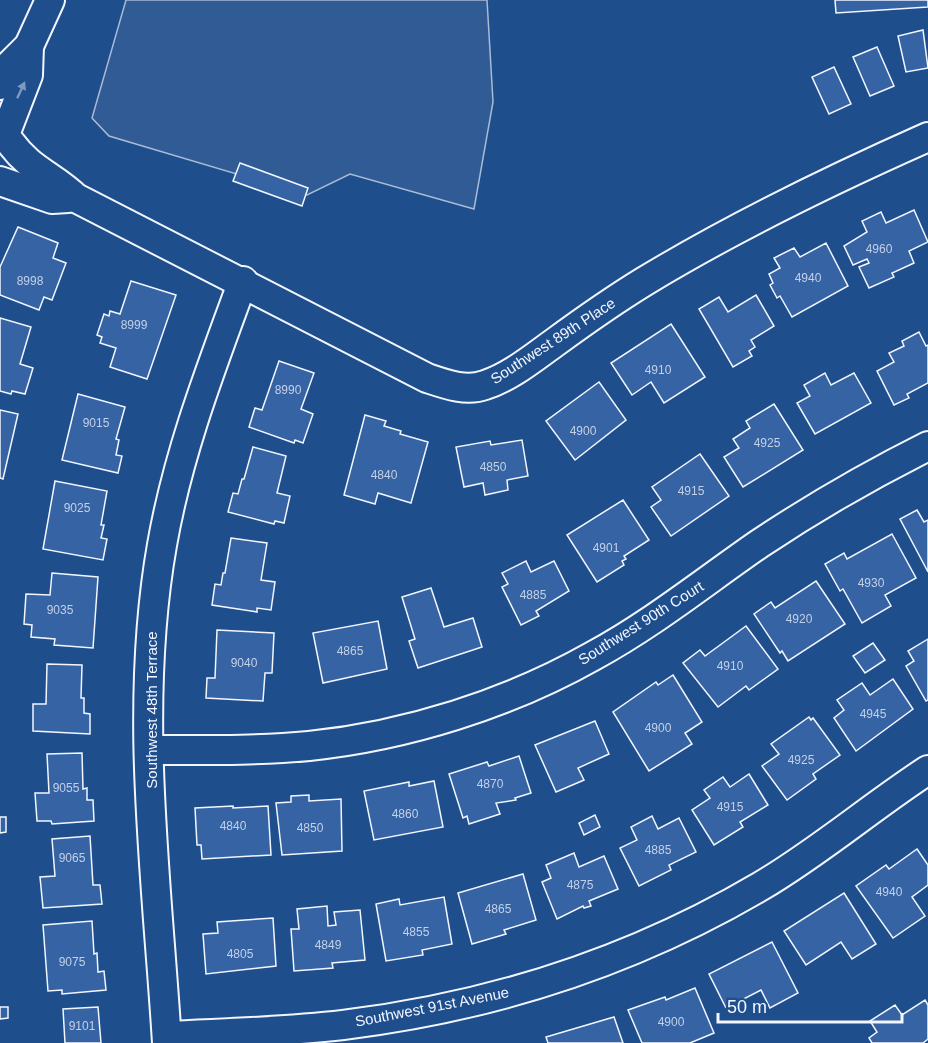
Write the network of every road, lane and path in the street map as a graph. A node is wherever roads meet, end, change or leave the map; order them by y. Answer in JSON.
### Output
{"nodes":[{"id":1,"x":50,"y":0,"type":"edge"},
{"id":2,"x":29,"y":46,"type":"junction"},
{"id":3,"x":0,"y":85,"type":"edge"},
{"id":4,"x":5,"y":133,"type":"edge"},
{"id":5,"x":928,"y":136,"type":"edge"},
{"id":6,"x":0,"y":172,"type":"edge"},
{"id":7,"x":0,"y":181,"type":"edge"},
{"id":8,"x":76,"y":198,"type":"junction"},
{"id":9,"x":243,"y":281,"type":"junction"},
{"id":10,"x":928,"y":446,"type":"edge"},
{"id":11,"x":150,"y":750,"type":"junction"},
{"id":12,"x":928,"y":770,"type":"edge"},
{"id":13,"x":167,"y":1039,"type":"edge"}],
"edges":[{"from":1,"to":2,"type":"street"},
{"from":2,"to":3,"type":"street"},
{"from":4,"to":2,"type":"street","one_way":true},
{"from":4,"to":6,"type":"street"},
{"from":4,"to":8,"type":"street","name":"Southwest 89th Place"},
{"from":5,"to":9,"type":"street","name":"Southwest 89th Place"},
{"from":7,"to":8,"type":"street","name":"Southwest 89th Place"},
{"from":8,"to":9,"type":"street","name":"Southwest 89th Place"},
{"from":9,"to":11,"type":"street","name":"Southwest 48th Terrace"},
{"from":10,"to":11,"type":"street","name":"Southwest 90th Court"},
{"from":11,"to":13,"type":"street","name":"Southwest 48th Terrace"},
{"from":12,"to":13,"type":"street","name":"Southwest 91st Avenue"}]}
